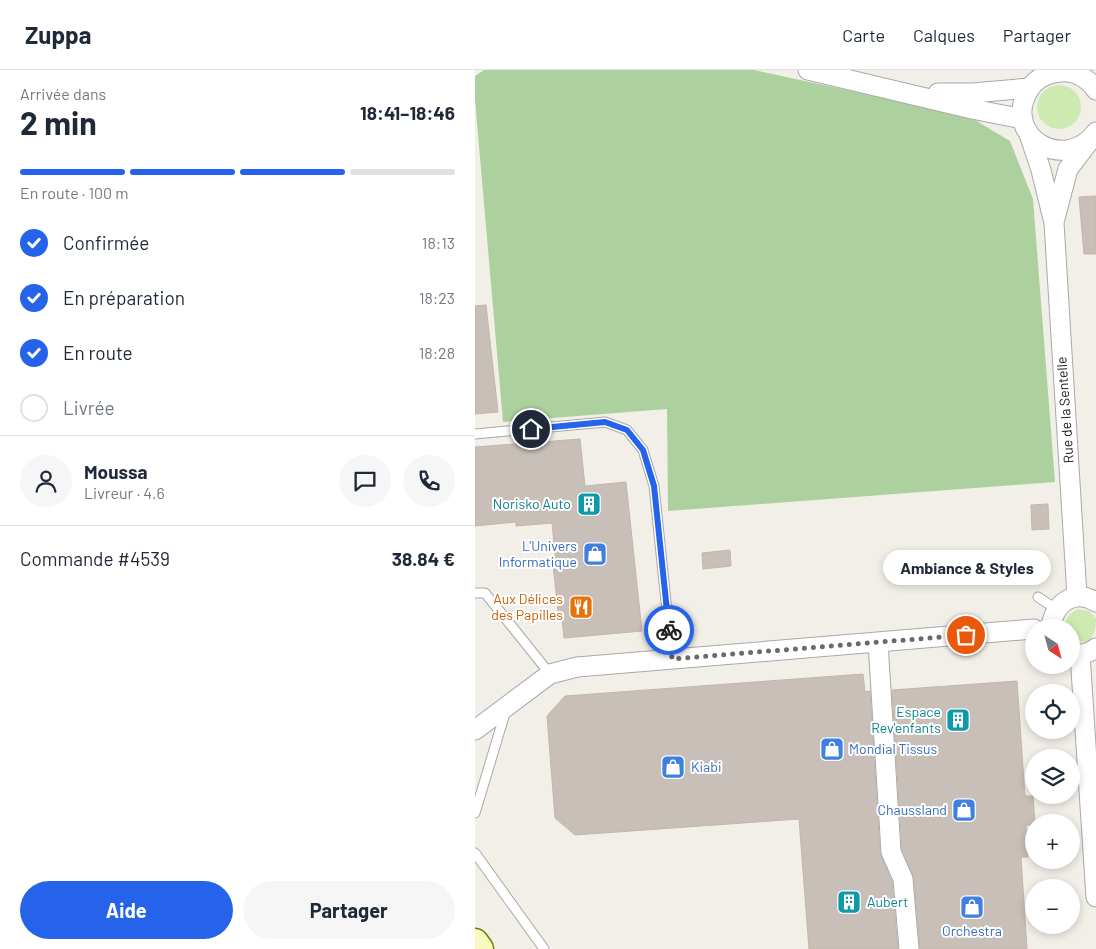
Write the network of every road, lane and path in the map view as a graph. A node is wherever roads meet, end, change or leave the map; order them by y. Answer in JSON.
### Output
{"nodes":[{"id":1,"x":808,"y":70,"type":"edge"},
{"id":2,"x":853,"y":75,"type":"edge"},
{"id":3,"x":1037,"y":79,"type":"edge"},
{"id":4,"x":1090,"y":80,"type":"edge"},
{"id":5,"x":912,"y":94,"type":"junction"},
{"id":6,"x":1026,"y":126,"type":"junction"},
{"id":7,"x":1093,"y":136,"type":"edge"},
{"id":8,"x":1054,"y":223,"type":"junction"},
{"id":9,"x":475,"y":434,"type":"edge"},
{"id":10,"x":475,"y":593,"type":"edge"},
{"id":11,"x":1077,"y":596,"type":"junction"},
{"id":12,"x":1038,"y":597,"type":"dead end"},
{"id":13,"x":1096,"y":602,"type":"edge"},
{"id":14,"x":1056,"y":609,"type":"junction"},
{"id":15,"x":1052,"y":619,"type":"edge"},
{"id":16,"x":1025,"y":630,"type":"edge"},
{"id":17,"x":878,"y":642,"type":"junction"},
{"id":18,"x":1082,"y":652,"type":"edge"},
{"id":19,"x":672,"y":659,"type":"junction"},
{"id":20,"x":550,"y":674,"type":"junction"},
{"id":21,"x":1079,"y":684,"type":"edge"},
{"id":22,"x":507,"y":706,"type":"junction"},
{"id":23,"x":1080,"y":729,"type":"edge"},
{"id":24,"x":475,"y":730,"type":"edge"},
{"id":25,"x":475,"y":813,"type":"edge"},
{"id":26,"x":475,"y":853,"type":"edge"},
{"id":27,"x":1096,"y":897,"type":"edge"},
{"id":28,"x":475,"y":942,"type":"edge"},
{"id":29,"x":480,"y":949,"type":"edge"},
{"id":30,"x":544,"y":949,"type":"edge"},
{"id":31,"x":909,"y":949,"type":"edge"}],
"edges":[{"from":1,"to":2,"type":"street"},
{"from":2,"to":5,"type":"street"},
{"from":3,"to":4,"type":"street"},
{"from":3,"to":5,"type":"street"},
{"from":3,"to":6,"type":"street"},
{"from":5,"to":6,"type":"street"},
{"from":6,"to":7,"type":"street"},
{"from":6,"to":8,"type":"street","name":"Rue de la Sentelle"},
{"from":7,"to":8,"type":"street","name":"Rue de la Sentelle"},
{"from":8,"to":11,"type":"street","name":"Rue de la Sentelle"},
{"from":9,"to":19,"type":"lane"},
{"from":10,"to":20,"type":"lane"},
{"from":11,"to":13,"type":"street"},
{"from":11,"to":14,"type":"street"},
{"from":12,"to":14,"type":"lane"},
{"from":14,"to":15,"type":"street"},
{"from":16,"to":17,"type":"street"},
{"from":17,"to":19,"type":"street"},
{"from":17,"to":31,"type":"street"},
{"from":18,"to":21,"type":"street"},
{"from":19,"to":20,"type":"street"},
{"from":20,"to":22,"type":"street"},
{"from":22,"to":24,"type":"street"},
{"from":22,"to":25,"type":"lane"},
{"from":23,"to":27,"type":"street"},
{"from":26,"to":30,"type":"lane"},
{"from":28,"to":29,"type":"main road"}]}
